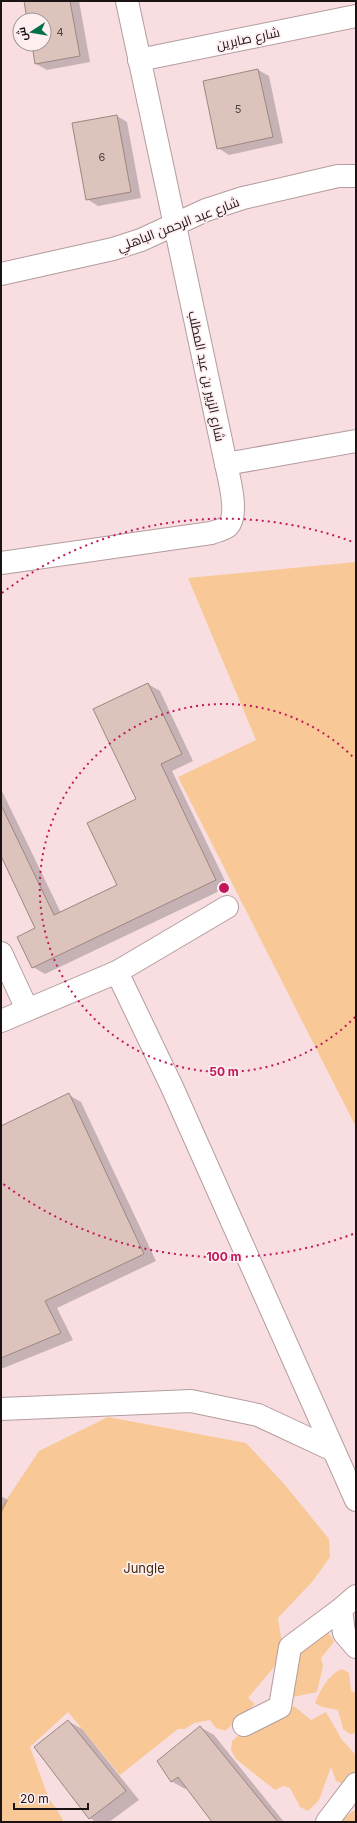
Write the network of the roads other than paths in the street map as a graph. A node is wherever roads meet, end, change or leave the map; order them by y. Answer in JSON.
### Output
{"nodes":[{"id":1,"x":127,"y":1,"type":"edge"},
{"id":2,"x":356,"y":16,"type":"edge"},
{"id":3,"x":139,"y":60,"type":"junction"},
{"id":4,"x":356,"y":176,"type":"edge"},
{"id":5,"x":175,"y":223,"type":"junction"},
{"id":6,"x":1,"y":274,"type":"edge"},
{"id":7,"x":356,"y":441,"type":"edge"},
{"id":8,"x":226,"y":464,"type":"junction"},
{"id":9,"x":1,"y":563,"type":"edge"},
{"id":10,"x":227,"y":907,"type":"dead end"},
{"id":11,"x":1,"y":953,"type":"edge"},
{"id":12,"x":117,"y":972,"type":"junction"},
{"id":13,"x":28,"y":1009,"type":"junction"},
{"id":14,"x":1,"y":1020,"type":"edge"},
{"id":15,"x":1,"y":1409,"type":"edge"},
{"id":16,"x":333,"y":1450,"type":"junction"},
{"id":17,"x":356,"y":1500,"type":"edge"},
{"id":18,"x":349,"y":1602,"type":"edge"},
{"id":19,"x":356,"y":1647,"type":"edge"},
{"id":20,"x":244,"y":1724,"type":"dead end"},
{"id":21,"x":356,"y":1784,"type":"edge"},
{"id":22,"x":327,"y":1822,"type":"edge"}],
"edges":[{"from":1,"to":3,"type":"street","name":"شارع الزبير بن عبد المطلب"},
{"from":2,"to":3,"type":"street","name":"شارع صابرين"},
{"from":3,"to":5,"type":"street","name":"شارع الزبير بن عبد المطلب"},
{"from":4,"to":5,"type":"street","name":"شارع عبد الرحمن الباهلي"},
{"from":5,"to":6,"type":"street","name":"شارع عبد الرحمن الباهلي"},
{"from":5,"to":8,"type":"street","name":"شارع الزبير بن عبد المطلب"},
{"from":7,"to":8,"type":"street"},
{"from":8,"to":9,"type":"street","name":"شارع الزبير بن عبد المطلب"},
{"from":10,"to":12,"type":"street"},
{"from":11,"to":13,"type":"street"},
{"from":12,"to":13,"type":"street"},
{"from":12,"to":16,"type":"street"},
{"from":13,"to":14,"type":"street"},
{"from":15,"to":16,"type":"street"},
{"from":16,"to":17,"type":"street"},
{"from":18,"to":19,"type":"street"},
{"from":18,"to":20,"type":"street"},
{"from":21,"to":22,"type":"street"}]}
